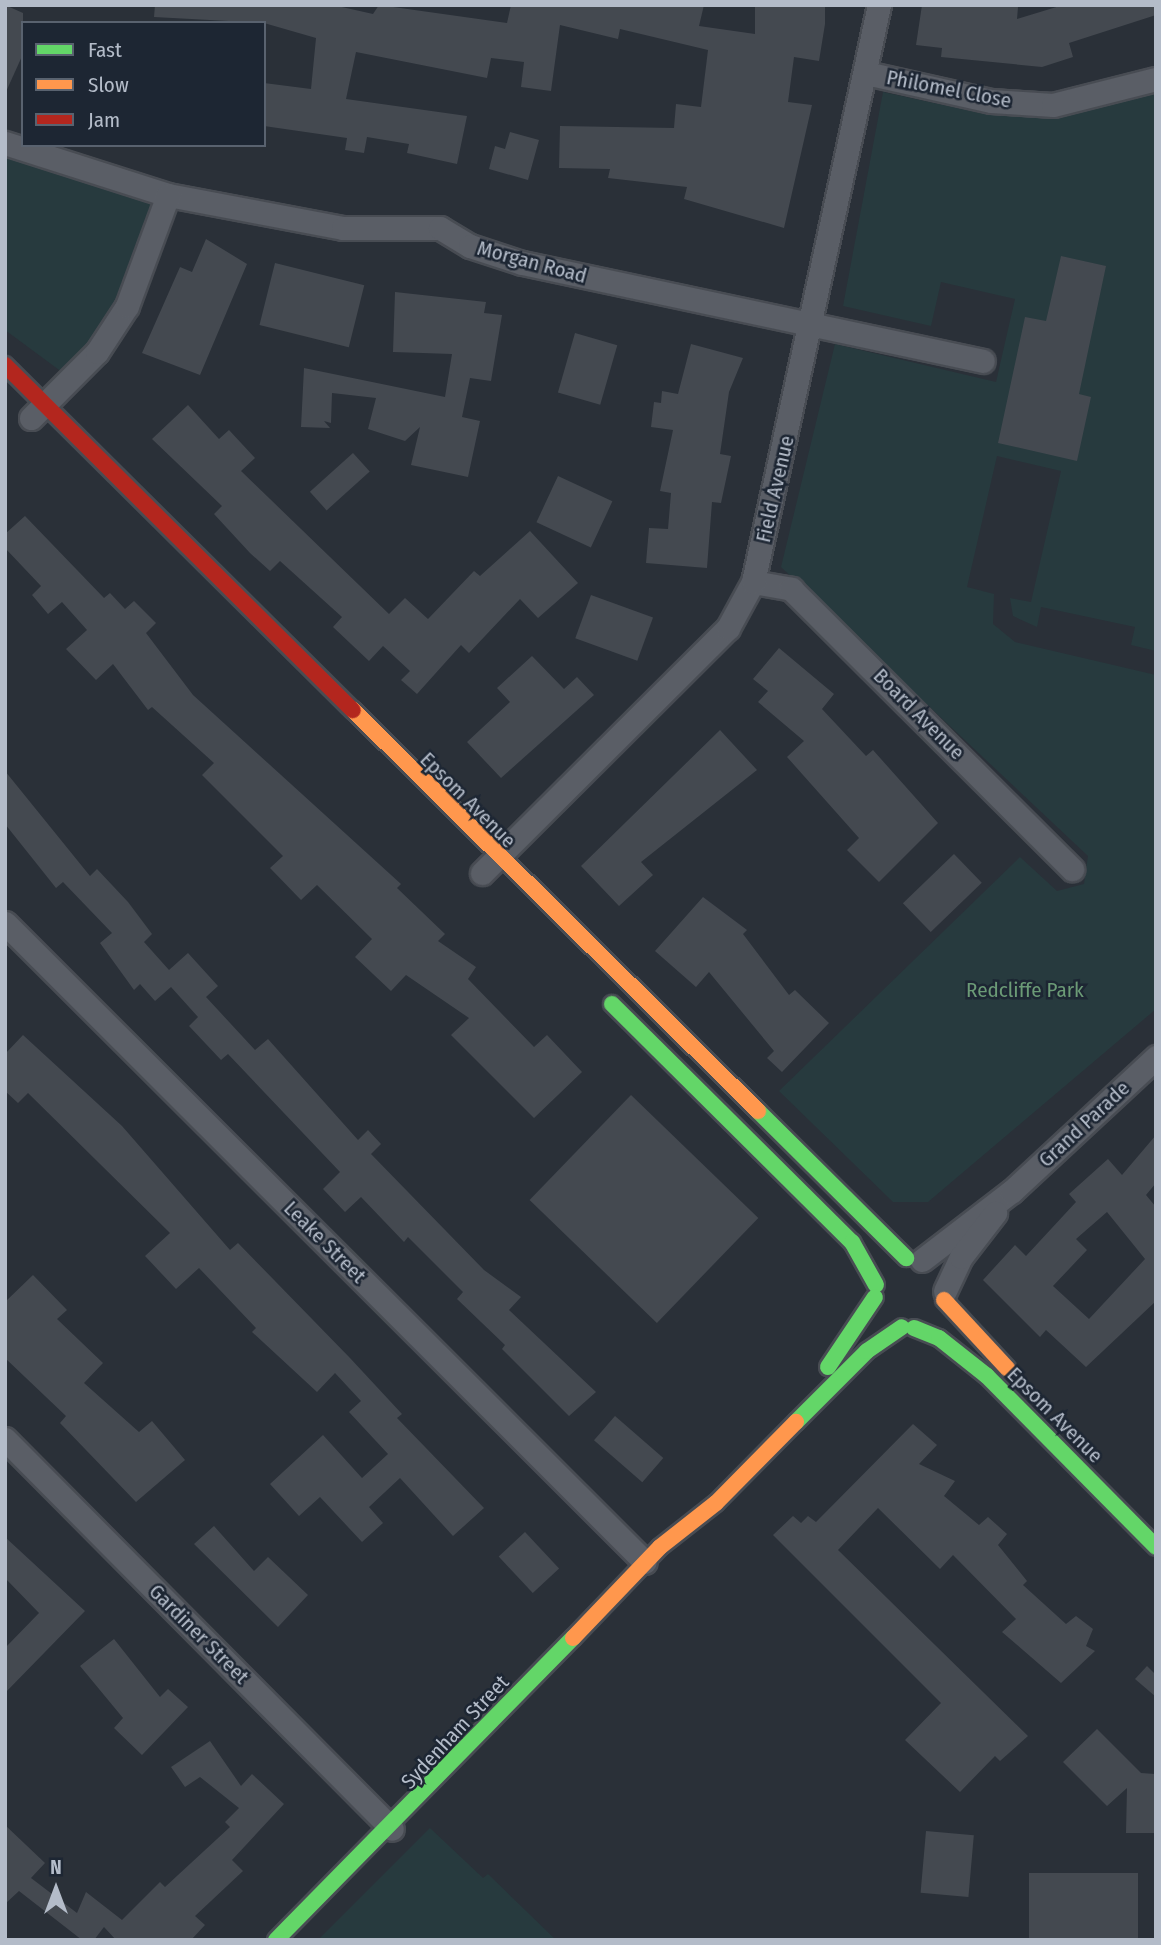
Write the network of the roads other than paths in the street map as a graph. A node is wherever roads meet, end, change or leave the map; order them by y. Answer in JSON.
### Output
{"nodes":[{"id":1,"x":879,"y":5,"type":"edge"},
{"id":2,"x":866,"y":73,"type":"junction"},
{"id":3,"x":1156,"y":79,"type":"edge"},
{"id":4,"x":5,"y":143,"type":"edge"},
{"id":5,"x":168,"y":195,"type":"junction"},
{"id":6,"x":811,"y":322,"type":"junction"},
{"id":7,"x":983,"y":361,"type":"dead end"},
{"id":8,"x":5,"y":365,"type":"edge"},
{"id":9,"x":5,"y":392,"type":"edge"},
{"id":10,"x":39,"y":417,"type":"junction"},
{"id":11,"x":753,"y":582,"type":"junction"},
{"id":12,"x":1072,"y":869,"type":"dead end"},
{"id":13,"x":485,"y":870,"type":"junction"},
{"id":14,"x":5,"y":923,"type":"edge"},
{"id":15,"x":600,"y":991,"type":"dead end"},
{"id":16,"x":1156,"y":1057,"type":"edge"},
{"id":17,"x":1012,"y":1191,"type":"junction"},
{"id":18,"x":914,"y":1259,"type":"junction"},
{"id":19,"x":875,"y":1291,"type":"junction"},
{"id":20,"x":945,"y":1296,"type":"junction"},
{"id":21,"x":908,"y":1327,"type":"junction"},
{"id":22,"x":1021,"y":1382,"type":"dead end"},
{"id":23,"x":5,"y":1439,"type":"edge"},
{"id":24,"x":1156,"y":1547,"type":"edge"},
{"id":25,"x":653,"y":1554,"type":"junction"},
{"id":26,"x":392,"y":1829,"type":"junction"},
{"id":27,"x":276,"y":1940,"type":"edge"}],
"edges":[{"from":1,"to":2,"type":"street","name":"Field Avenue"},
{"from":2,"to":3,"type":"street","name":"Philomel Close"},
{"from":2,"to":6,"type":"street","name":"Field Avenue"},
{"from":4,"to":5,"type":"street","name":"Morgan Road"},
{"from":5,"to":6,"type":"street","name":"Morgan Road"},
{"from":5,"to":10,"type":"street"},
{"from":6,"to":7,"type":"street","name":"Morgan Road"},
{"from":6,"to":11,"type":"street","name":"Field Avenue"},
{"from":8,"to":10,"type":"street","name":"Epsom Avenue"},
{"from":9,"to":10,"type":"street","name":"Epsom Avenue"},
{"from":10,"to":13,"type":"street","name":"Epsom Avenue"},
{"from":11,"to":12,"type":"street","name":"Board Avenue"},
{"from":11,"to":13,"type":"street","name":"Field Avenue"},
{"from":13,"to":18,"type":"street","name":"Epsom Avenue"},
{"from":14,"to":25,"type":"street","name":"Leake Street"},
{"from":15,"to":19,"type":"street"},
{"from":16,"to":17,"type":"street","name":"Grand Parade"},
{"from":17,"to":18,"type":"street","name":"Grand Parade"},
{"from":17,"to":20,"type":"street","name":"Grand Parade"},
{"from":18,"to":19,"type":"street"},
{"from":18,"to":20,"type":"street"},
{"from":19,"to":21,"type":"street"},
{"from":19,"to":25,"type":"street","name":"Sydenham Street"},
{"from":20,"to":21,"type":"street"},
{"from":20,"to":22,"type":"street","name":"Epsom Avenue"},
{"from":21,"to":24,"type":"street","name":"Epsom Avenue"},
{"from":21,"to":25,"type":"street","name":"Sydenham Street"},
{"from":23,"to":26,"type":"street","name":"Gardiner Street"},
{"from":25,"to":26,"type":"street","name":"Sydenham Street"},
{"from":26,"to":27,"type":"street","name":"Sydenham Street"}]}
